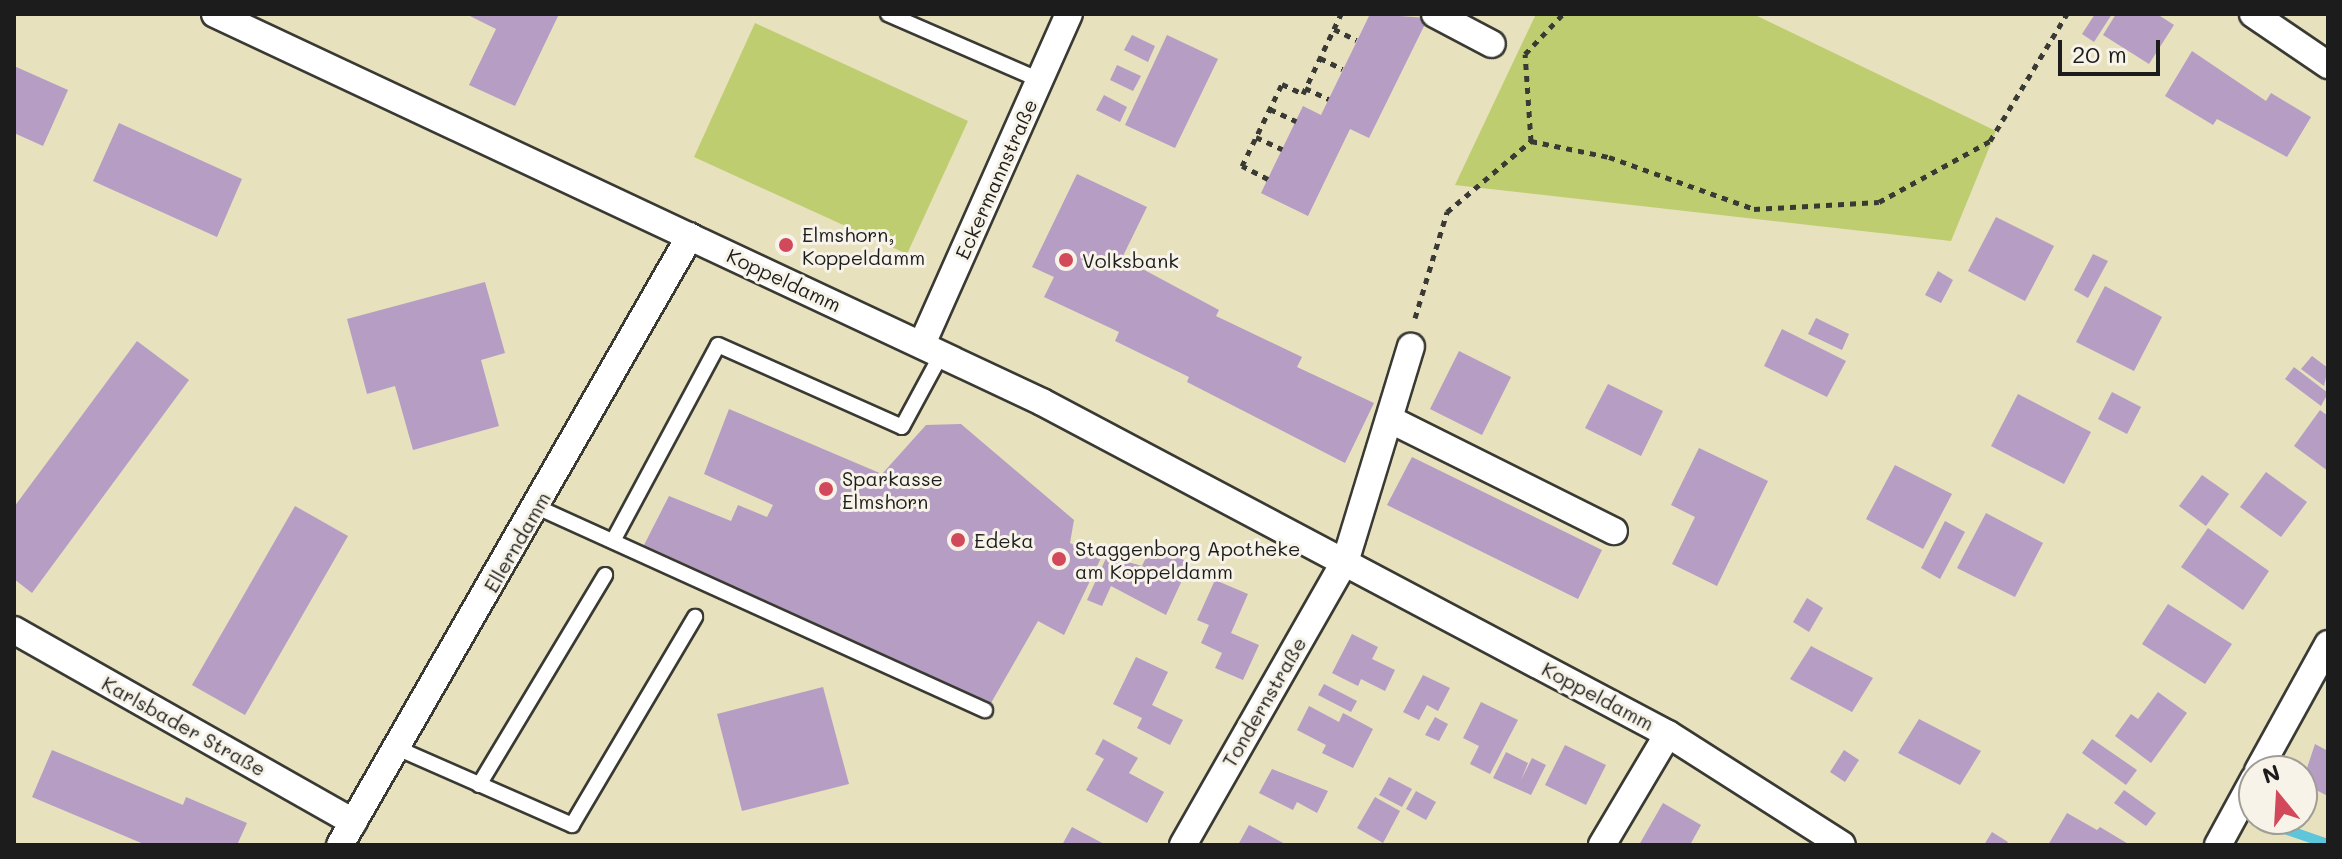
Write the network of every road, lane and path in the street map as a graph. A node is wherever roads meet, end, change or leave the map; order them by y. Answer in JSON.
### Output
{"nodes":[{"id":1,"x":215,"y":14,"type":"edge"},
{"id":2,"x":888,"y":14,"type":"edge"},
{"id":3,"x":1069,"y":14,"type":"edge"},
{"id":4,"x":1341,"y":14,"type":"edge"},
{"id":5,"x":1435,"y":14,"type":"edge"},
{"id":6,"x":1563,"y":14,"type":"edge"},
{"id":7,"x":2067,"y":14,"type":"edge"},
{"id":8,"x":2253,"y":14,"type":"edge"},
{"id":9,"x":1334,"y":29,"type":"junction"},
{"id":10,"x":1357,"y":40,"type":"dead end"},
{"id":11,"x":1492,"y":44,"type":"dead end"},
{"id":12,"x":1320,"y":58,"type":"junction"},
{"id":13,"x":2328,"y":65,"type":"edge"},
{"id":14,"x":1343,"y":69,"type":"dead end"},
{"id":15,"x":1040,"y":80,"type":"junction"},
{"id":16,"x":1305,"y":88,"type":"junction"},
{"id":17,"x":1329,"y":99,"type":"dead end"},
{"id":18,"x":1270,"y":109,"type":"junction"},
{"id":19,"x":1296,"y":121,"type":"dead end"},
{"id":20,"x":1256,"y":137,"type":"junction"},
{"id":21,"x":1531,"y":141,"type":"junction"},
{"id":22,"x":1282,"y":149,"type":"dead end"},
{"id":23,"x":1268,"y":179,"type":"dead end"},
{"id":24,"x":690,"y":236,"type":"junction"},
{"id":25,"x":1411,"y":347,"type":"joint"},
{"id":26,"x":932,"y":350,"type":"junction"},
{"id":27,"x":1391,"y":420,"type":"junction"},
{"id":28,"x":537,"y":507,"type":"junction"},
{"id":29,"x":1614,"y":531,"type":"dead end"},
{"id":30,"x":613,"y":541,"type":"junction"},
{"id":31,"x":1346,"y":559,"type":"junction"},
{"id":32,"x":605,"y":575,"type":"dead end"},
{"id":33,"x":695,"y":617,"type":"dead end"},
{"id":34,"x":14,"y":630,"type":"edge"},
{"id":35,"x":2328,"y":644,"type":"edge"},
{"id":36,"x":985,"y":710,"type":"dead end"},
{"id":37,"x":1668,"y":734,"type":"junction"},
{"id":38,"x":399,"y":749,"type":"junction"},
{"id":39,"x":2267,"y":755,"type":"edge"},
{"id":40,"x":479,"y":785,"type":"junction"},
{"id":41,"x":2238,"y":808,"type":"edge"},
{"id":42,"x":347,"y":834,"type":"edge"},
{"id":43,"x":1183,"y":845,"type":"edge"},
{"id":44,"x":1602,"y":845,"type":"edge"},
{"id":45,"x":1842,"y":845,"type":"edge"},
{"id":46,"x":2218,"y":845,"type":"edge"}],
"edges":[{"from":1,"to":24,"type":"street","name":"Koppeldamm"},
{"from":2,"to":15,"type":"lane"},
{"from":3,"to":15,"type":"street","name":"Eckermannstraße"},
{"from":4,"to":9,"type":"path"},
{"from":5,"to":11,"type":"street"},
{"from":6,"to":21,"type":"path"},
{"from":7,"to":21,"type":"path"},
{"from":8,"to":13,"type":"street"},
{"from":9,"to":10,"type":"path"},
{"from":9,"to":12,"type":"path"},
{"from":12,"to":14,"type":"path"},
{"from":12,"to":16,"type":"path"},
{"from":15,"to":26,"type":"street","name":"Eckermannstraße"},
{"from":16,"to":17,"type":"path"},
{"from":16,"to":18,"type":"path"},
{"from":18,"to":19,"type":"path"},
{"from":18,"to":20,"type":"path"},
{"from":20,"to":22,"type":"path"},
{"from":20,"to":23,"type":"path"},
{"from":21,"to":25,"type":"path"},
{"from":24,"to":26,"type":"street","name":"Koppeldamm"},
{"from":24,"to":28,"type":"street","name":"Ellerndamm"},
{"from":25,"to":27,"type":"street"},
{"from":26,"to":30,"type":"lane"},
{"from":26,"to":31,"type":"street","name":"Koppeldamm"},
{"from":27,"to":29,"type":"street"},
{"from":27,"to":31,"type":"street"},
{"from":28,"to":30,"type":"lane"},
{"from":28,"to":38,"type":"street","name":"Ellerndamm"},
{"from":30,"to":36,"type":"lane"},
{"from":31,"to":37,"type":"street","name":"Koppeldamm"},
{"from":31,"to":43,"type":"street","name":"Tondernstraße"},
{"from":32,"to":40,"type":"lane"},
{"from":33,"to":40,"type":"lane"},
{"from":34,"to":42,"type":"street","name":"Karlsbader Straße"},
{"from":35,"to":39,"type":"street"},
{"from":37,"to":44,"type":"street"},
{"from":37,"to":45,"type":"street","name":"Koppeldamm"},
{"from":38,"to":40,"type":"lane"},
{"from":38,"to":42,"type":"street","name":"Ellerndamm"},
{"from":41,"to":46,"type":"street"}]}
